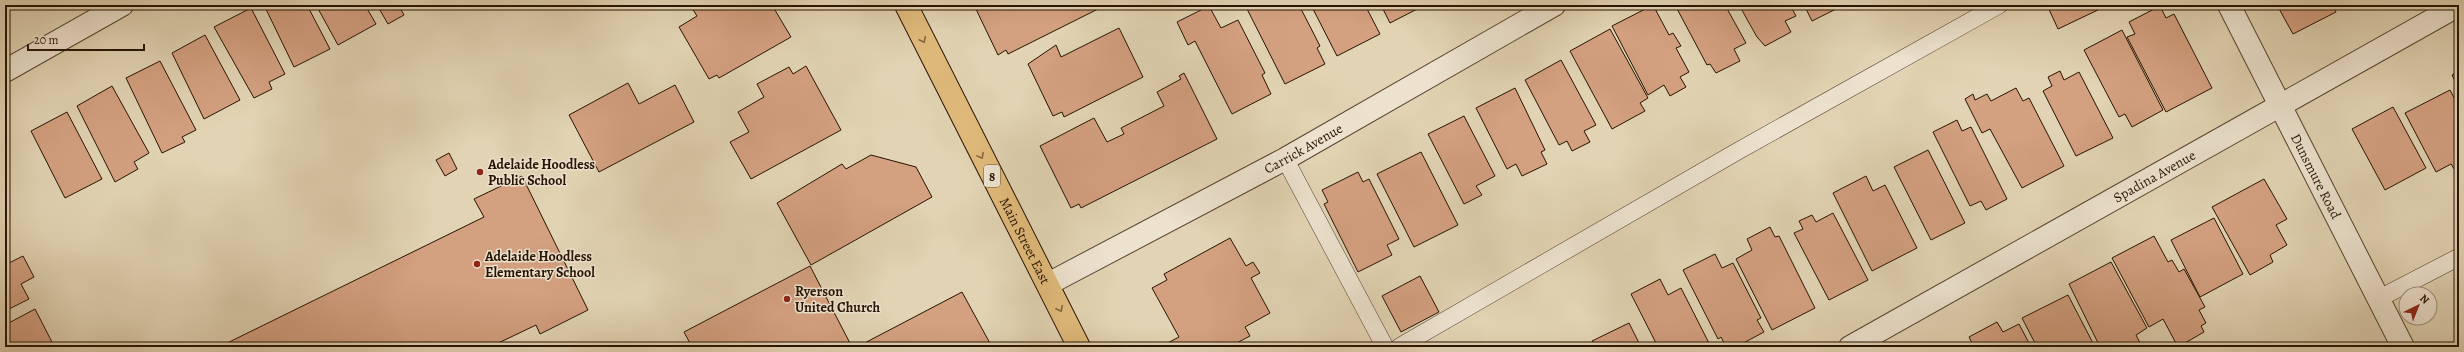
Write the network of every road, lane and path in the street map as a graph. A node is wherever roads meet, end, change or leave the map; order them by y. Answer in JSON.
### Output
{"nodes":[{"id":1,"x":122,"y":5,"type":"edge"},
{"id":2,"x":906,"y":5,"type":"edge"},
{"id":3,"x":1554,"y":5,"type":"edge"},
{"id":4,"x":1999,"y":5,"type":"edge"},
{"id":5,"x":2229,"y":5,"type":"edge"},
{"id":6,"x":2459,"y":6,"type":"edge"},
{"id":7,"x":5,"y":71,"type":"edge"},
{"id":8,"x":2280,"y":106,"type":"junction"},
{"id":9,"x":1285,"y":159,"type":"junction"},
{"id":10,"x":2459,"y":257,"type":"edge"},
{"id":11,"x":1048,"y":284,"type":"junction"},
{"id":12,"x":2378,"y":299,"type":"junction"},
{"id":13,"x":1079,"y":347,"type":"edge"},
{"id":14,"x":1385,"y":347,"type":"edge"},
{"id":15,"x":1399,"y":347,"type":"edge"},
{"id":16,"x":1850,"y":347,"type":"edge"},
{"id":17,"x":2403,"y":347,"type":"edge"}],
"edges":[{"from":1,"to":7,"type":"street"},
{"from":2,"to":11,"type":"main road","name":"Main Street East","number":"8","one_way":true},
{"from":3,"to":9,"type":"street","name":"Carrick Avenue"},
{"from":4,"to":15,"type":"lane"},
{"from":5,"to":8,"type":"street","name":"Dunsmure Road"},
{"from":6,"to":8,"type":"street","name":"Spadina Avenue"},
{"from":8,"to":12,"type":"street","name":"Dunsmure Road"},
{"from":8,"to":16,"type":"street","name":"Spadina Avenue"},
{"from":9,"to":11,"type":"street","name":"Carrick Avenue"},
{"from":9,"to":14,"type":"lane"},
{"from":10,"to":12,"type":"lane"},
{"from":11,"to":13,"type":"main road","name":"Main Street East","number":"8","one_way":true},
{"from":12,"to":17,"type":"street","name":"Dunsmure Road"}]}
